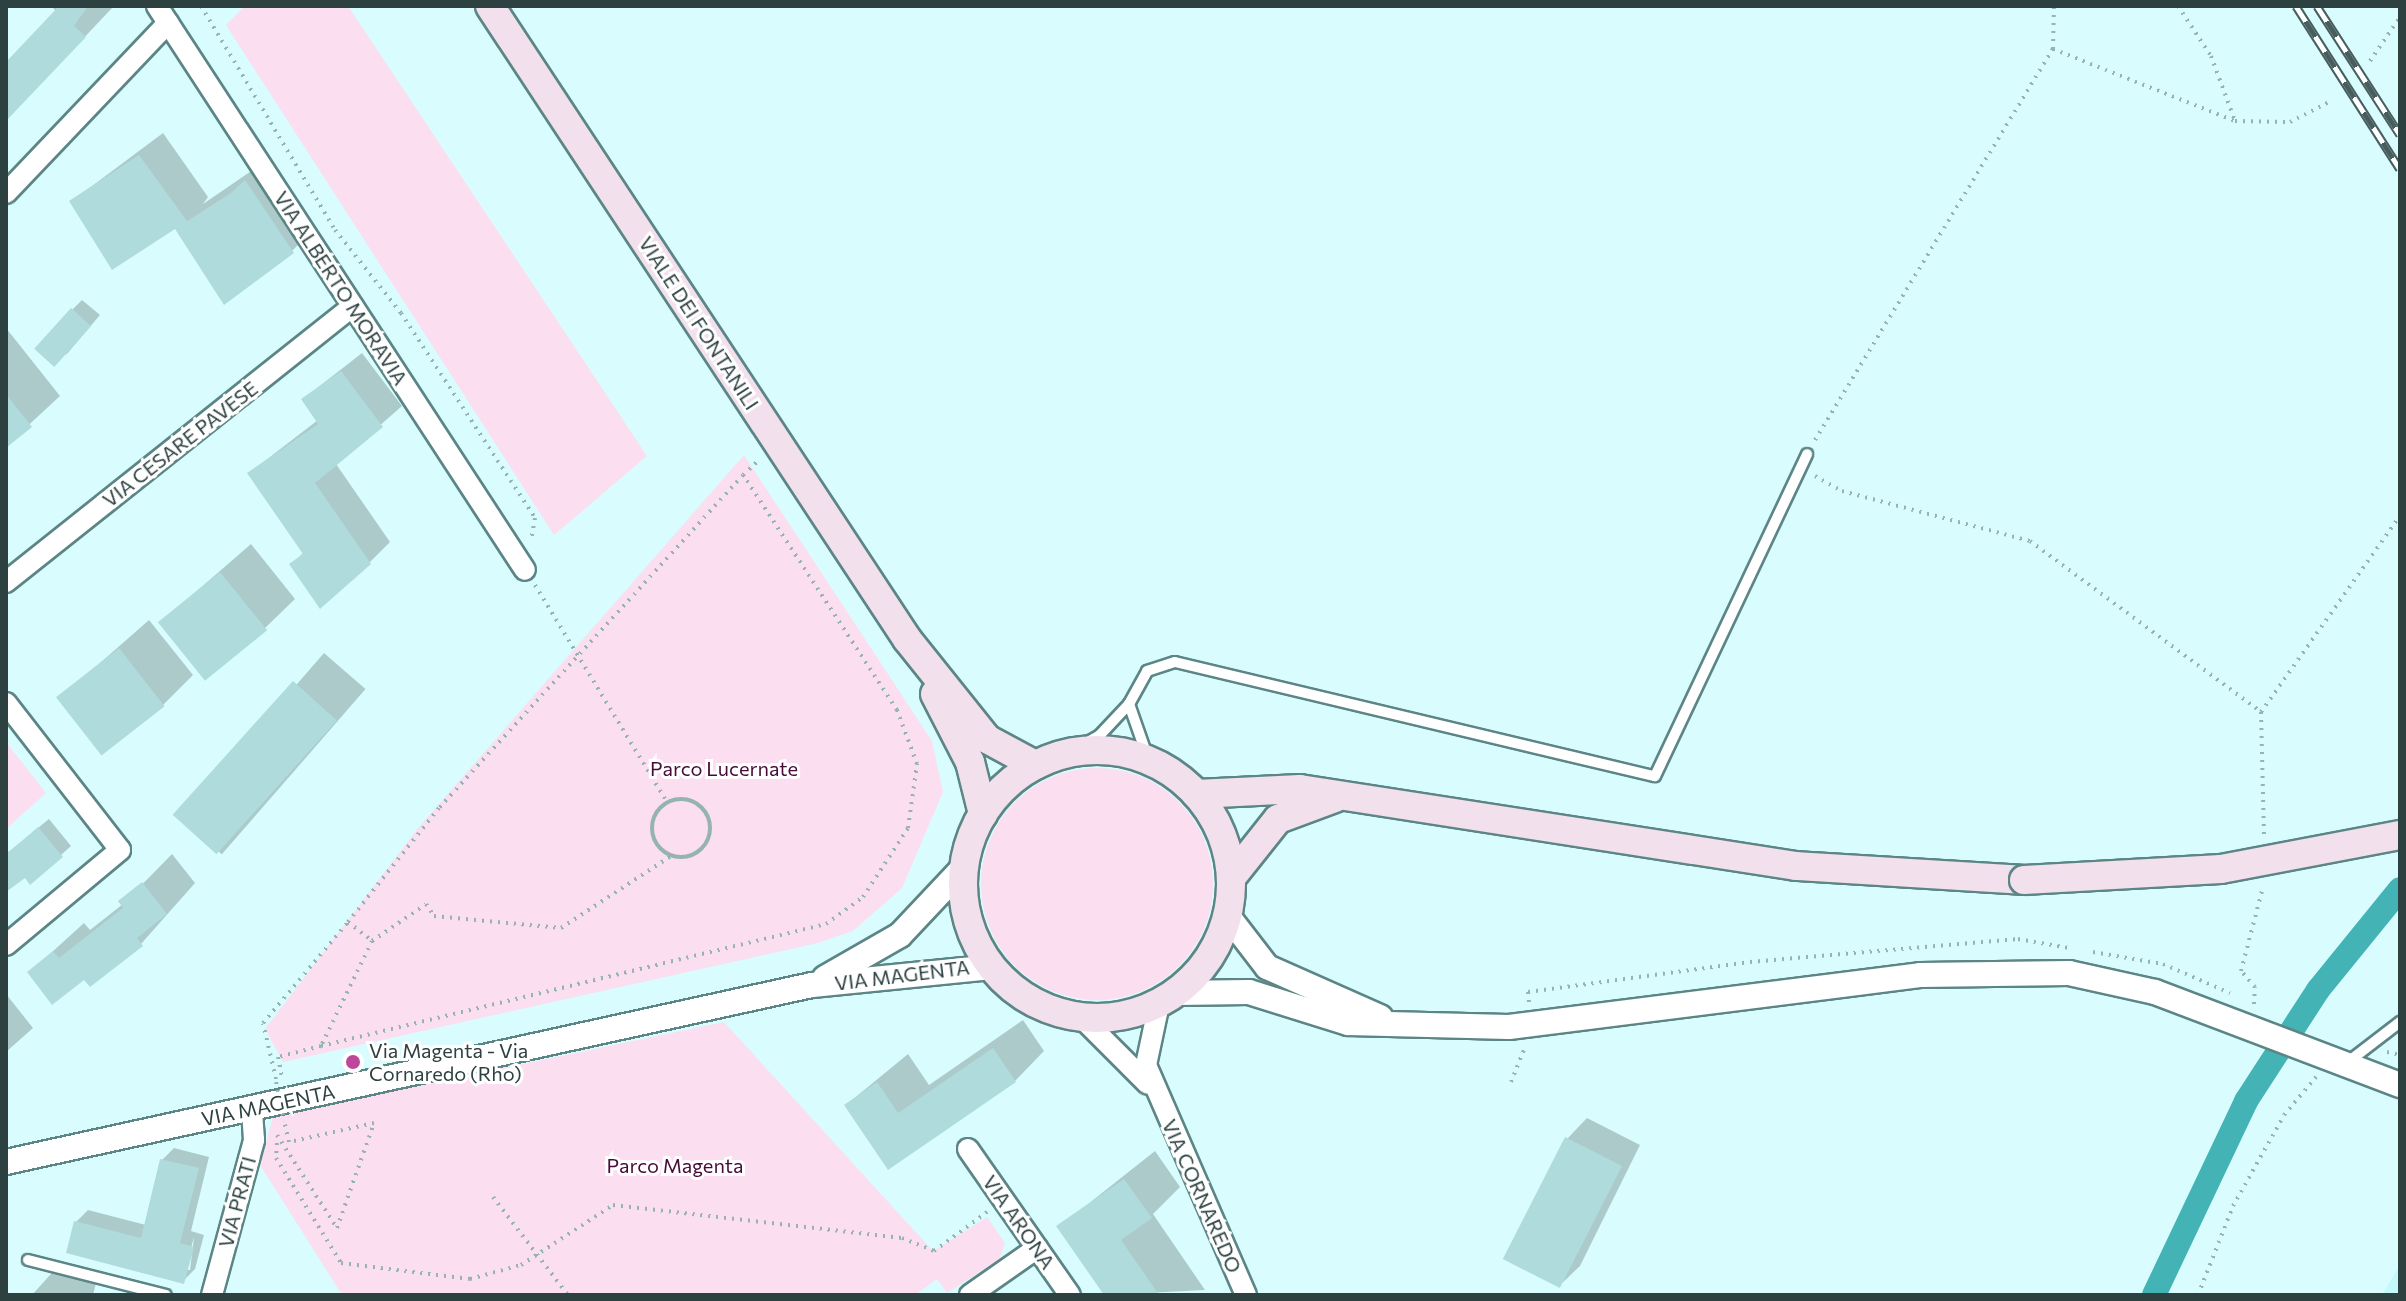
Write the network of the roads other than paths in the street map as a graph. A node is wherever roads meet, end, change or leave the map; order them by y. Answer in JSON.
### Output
{"nodes":[{"id":1,"x":490,"y":6,"type":"edge"},
{"id":2,"x":163,"y":14,"type":"edge"},
{"id":3,"x":6,"y":193,"type":"edge"},
{"id":4,"x":353,"y":306,"type":"junction"},
{"id":5,"x":1807,"y":454,"type":"road end"},
{"id":6,"x":525,"y":570,"type":"road end"},
{"id":7,"x":6,"y":582,"type":"edge"},
{"id":8,"x":907,"y":639,"type":"junction"},
{"id":9,"x":6,"y":703,"type":"edge"},
{"id":10,"x":1129,"y":704,"type":"junction"},
{"id":11,"x":1066,"y":754,"type":"junction"},
{"id":12,"x":1149,"y":761,"type":"junction"},
{"id":13,"x":1035,"y":765,"type":"junction"},
{"id":14,"x":1196,"y":794,"type":"junction"},
{"id":15,"x":1339,"y":796,"type":"junction"},
{"id":16,"x":983,"y":814,"type":"junction"},
{"id":17,"x":2400,"y":835,"type":"edge"},
{"id":18,"x":964,"y":867,"type":"junction"},
{"id":19,"x":1231,"y":878,"type":"junction"},
{"id":20,"x":1227,"y":915,"type":"junction"},
{"id":21,"x":6,"y":945,"type":"edge"},
{"id":22,"x":992,"y":967,"type":"junction"},
{"id":23,"x":812,"y":985,"type":"junction"},
{"id":24,"x":1167,"y":999,"type":"junction"},
{"id":25,"x":1082,"y":1018,"type":"junction"},
{"id":26,"x":2400,"y":1022,"type":"edge"},
{"id":27,"x":1404,"y":1027,"type":"junction"},
{"id":28,"x":2339,"y":1059,"type":"junction"},
{"id":29,"x":2400,"y":1072,"type":"edge"},
{"id":30,"x":2400,"y":1085,"type":"edge"},
{"id":31,"x":1158,"y":1097,"type":"junction"},
{"id":32,"x":252,"y":1108,"type":"junction"},
{"id":33,"x":968,"y":1149,"type":"dead end"},
{"id":34,"x":6,"y":1162,"type":"edge"},
{"id":35,"x":1037,"y":1248,"type":"junction"},
{"id":36,"x":28,"y":1260,"type":"dead end"},
{"id":37,"x":166,"y":1295,"type":"edge"},
{"id":38,"x":212,"y":1295,"type":"edge"},
{"id":39,"x":970,"y":1295,"type":"edge"},
{"id":40,"x":1070,"y":1295,"type":"edge"},
{"id":41,"x":1246,"y":1295,"type":"edge"}],
"edges":[{"from":1,"to":8,"type":"main road","name":"VIALE DEI FONTANILI"},
{"from":2,"to":3,"type":"street"},
{"from":2,"to":4,"type":"street","name":"VIA ALBERTO MORAVIA"},
{"from":4,"to":6,"type":"street","name":"VIA ALBERTO MORAVIA"},
{"from":4,"to":7,"type":"street","name":"VIA CESARE PAVESE"},
{"from":5,"to":10,"type":"lane"},
{"from":8,"to":13,"type":"main road","name":"VIALE DEI FONTANILI"},
{"from":8,"to":16,"type":"main road","name":"VIALE DEI FONTANILI"},
{"from":9,"to":21,"type":"street"},
{"from":10,"to":11,"type":"lane"},
{"from":10,"to":12,"type":"lane"},
{"from":11,"to":12,"type":"main road"},
{"from":11,"to":13,"type":"main road"},
{"from":12,"to":14,"type":"main road"},
{"from":13,"to":16,"type":"main road"},
{"from":14,"to":15,"type":"main road"},
{"from":14,"to":19,"type":"main road"},
{"from":15,"to":17,"type":"main road","bridge":true},
{"from":15,"to":19,"type":"main road"},
{"from":16,"to":18,"type":"main road"},
{"from":18,"to":22,"type":"main road"},
{"from":18,"to":23,"type":"street","name":"VIA MAGENTA"},
{"from":19,"to":20,"type":"main road"},
{"from":20,"to":24,"type":"main road"},
{"from":20,"to":27,"type":"street"},
{"from":22,"to":23,"type":"street","name":"VIA MAGENTA"},
{"from":22,"to":25,"type":"main road"},
{"from":23,"to":32,"type":"street","name":"VIA MAGENTA"},
{"from":24,"to":25,"type":"main road"},
{"from":24,"to":27,"type":"street"},
{"from":24,"to":31,"type":"street","name":"VIA CORNAREDO"},
{"from":25,"to":31,"type":"street","name":"VIA CORNAREDO"},
{"from":26,"to":28,"type":"lane"},
{"from":27,"to":28,"type":"street"},
{"from":28,"to":29,"type":"street"},
{"from":28,"to":30,"type":"street"},
{"from":31,"to":41,"type":"street","name":"VIA CORNAREDO"},
{"from":32,"to":34,"type":"street","name":"VIA MAGENTA"},
{"from":32,"to":38,"type":"street","name":"VIA PRATI"},
{"from":33,"to":35,"type":"street","name":"VIA ARONA"},
{"from":35,"to":39,"type":"street"},
{"from":35,"to":40,"type":"street","name":"VIA ARONA"},
{"from":36,"to":37,"type":"lane"}]}
